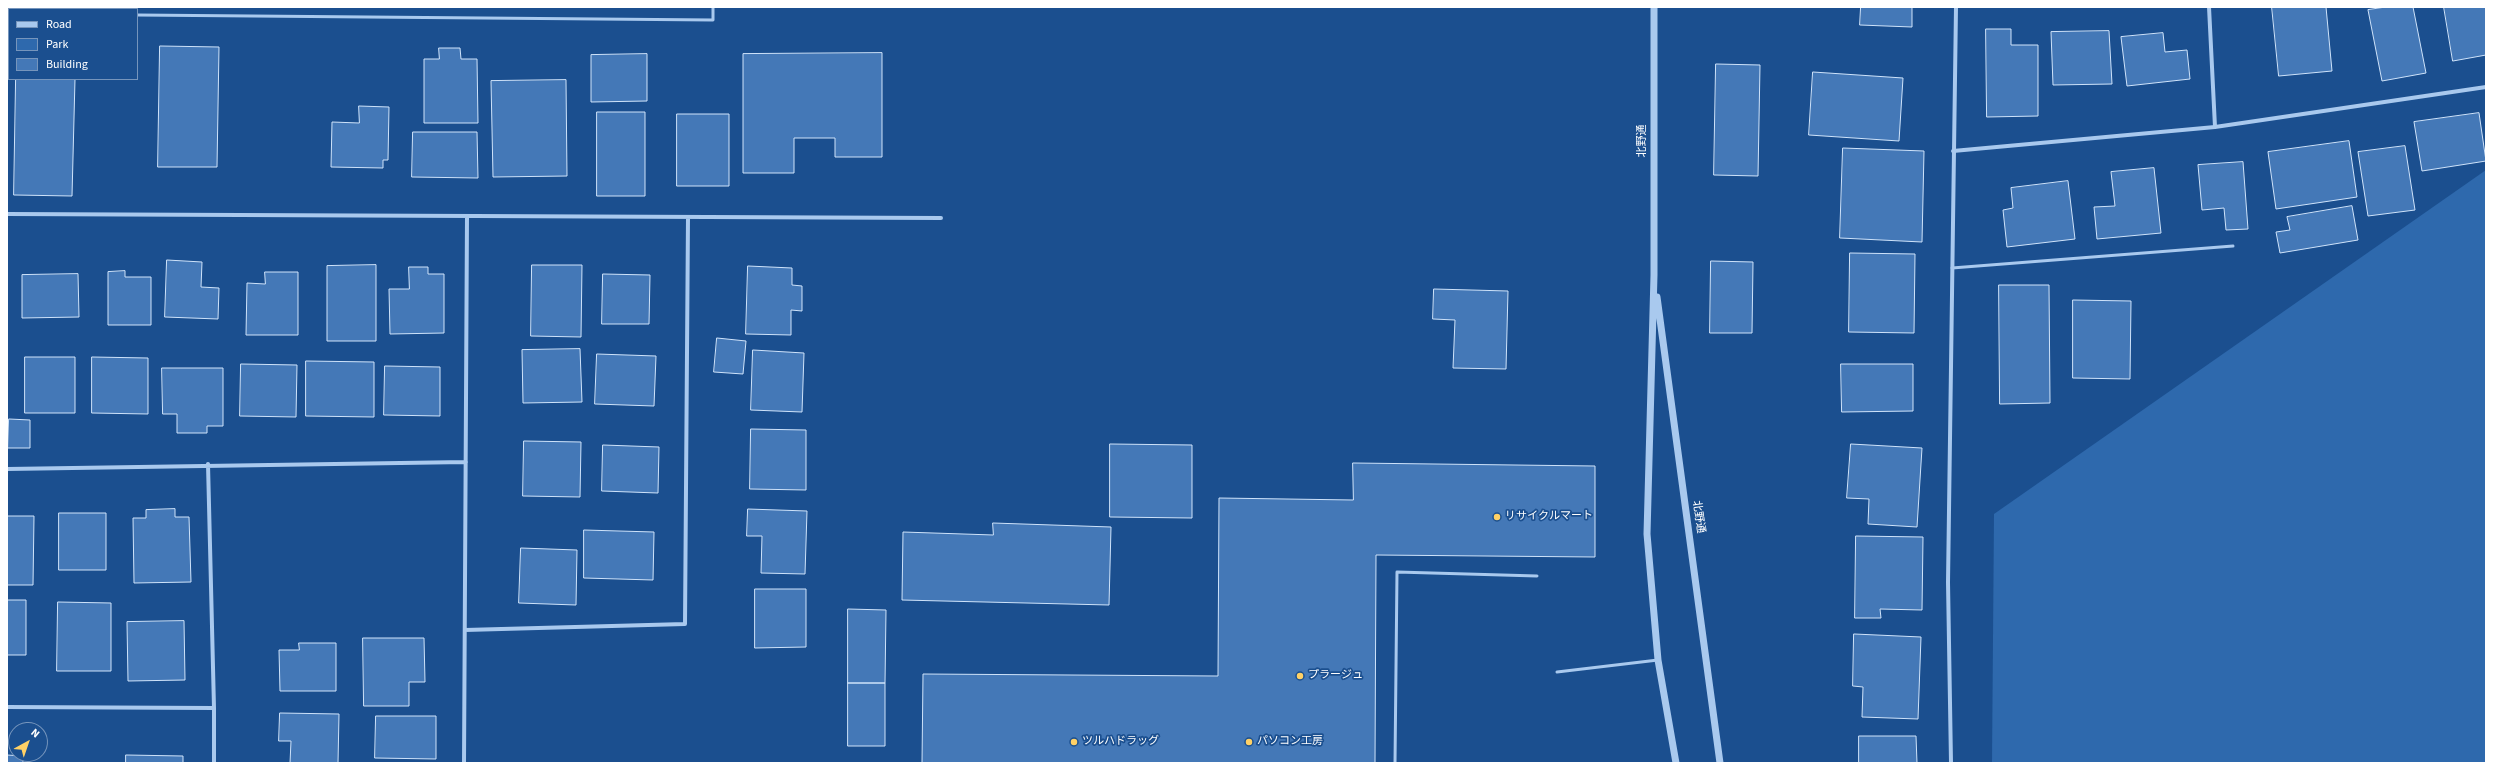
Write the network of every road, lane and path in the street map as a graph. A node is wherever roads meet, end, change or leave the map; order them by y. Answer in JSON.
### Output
{"nodes":[{"id":1,"x":713,"y":7,"type":"edge"},
{"id":2,"x":1654,"y":7,"type":"edge"},
{"id":3,"x":1956,"y":7,"type":"edge"},
{"id":4,"x":2209,"y":7,"type":"edge"},
{"id":5,"x":138,"y":15,"type":"edge"},
{"id":6,"x":2486,"y":87,"type":"edge"},
{"id":7,"x":2215,"y":127,"type":"junction"},
{"id":8,"x":1953,"y":151,"type":"junction"},
{"id":9,"x":7,"y":214,"type":"edge"},
{"id":10,"x":467,"y":216,"type":"junction"},
{"id":11,"x":688,"y":217,"type":"junction"},
{"id":12,"x":941,"y":218,"type":"dead end"},
{"id":13,"x":2233,"y":246,"type":"dead end"},
{"id":14,"x":1952,"y":268,"type":"junction"},
{"id":15,"x":1654,"y":275,"type":"junction"},
{"id":16,"x":466,"y":462,"type":"junction"},
{"id":17,"x":208,"y":464,"type":"junction"},
{"id":18,"x":7,"y":469,"type":"edge"},
{"id":19,"x":1537,"y":576,"type":"dead end"},
{"id":20,"x":466,"y":630,"type":"junction"},
{"id":21,"x":1658,"y":660,"type":"junction"},
{"id":22,"x":1557,"y":672,"type":"dead end"},
{"id":23,"x":7,"y":707,"type":"edge"},
{"id":24,"x":214,"y":708,"type":"junction"},
{"id":25,"x":214,"y":763,"type":"edge"},
{"id":26,"x":464,"y":763,"type":"edge"},
{"id":27,"x":1395,"y":763,"type":"edge"},
{"id":28,"x":1676,"y":763,"type":"edge"},
{"id":29,"x":1720,"y":763,"type":"edge"},
{"id":30,"x":1951,"y":763,"type":"edge"}],
"edges":[{"from":1,"to":5,"type":"lane"},
{"from":2,"to":15,"type":"street","name":"北野通"},
{"from":3,"to":8,"type":"street"},
{"from":4,"to":7,"type":"street"},
{"from":6,"to":7,"type":"street"},
{"from":7,"to":8,"type":"street"},
{"from":8,"to":14,"type":"street"},
{"from":9,"to":10,"type":"street"},
{"from":10,"to":11,"type":"street"},
{"from":10,"to":16,"type":"street"},
{"from":11,"to":12,"type":"street"},
{"from":11,"to":20,"type":"street"},
{"from":13,"to":14,"type":"lane"},
{"from":14,"to":30,"type":"street"},
{"from":15,"to":21,"type":"street","name":"北野通"},
{"from":15,"to":29,"type":"street","name":"北野通"},
{"from":16,"to":17,"type":"street"},
{"from":16,"to":20,"type":"street"},
{"from":17,"to":18,"type":"street"},
{"from":17,"to":24,"type":"street"},
{"from":19,"to":27,"type":"lane"},
{"from":20,"to":26,"type":"street"},
{"from":21,"to":22,"type":"lane"},
{"from":21,"to":28,"type":"street","name":"北野通"},
{"from":23,"to":24,"type":"street"},
{"from":24,"to":25,"type":"street"}]}
